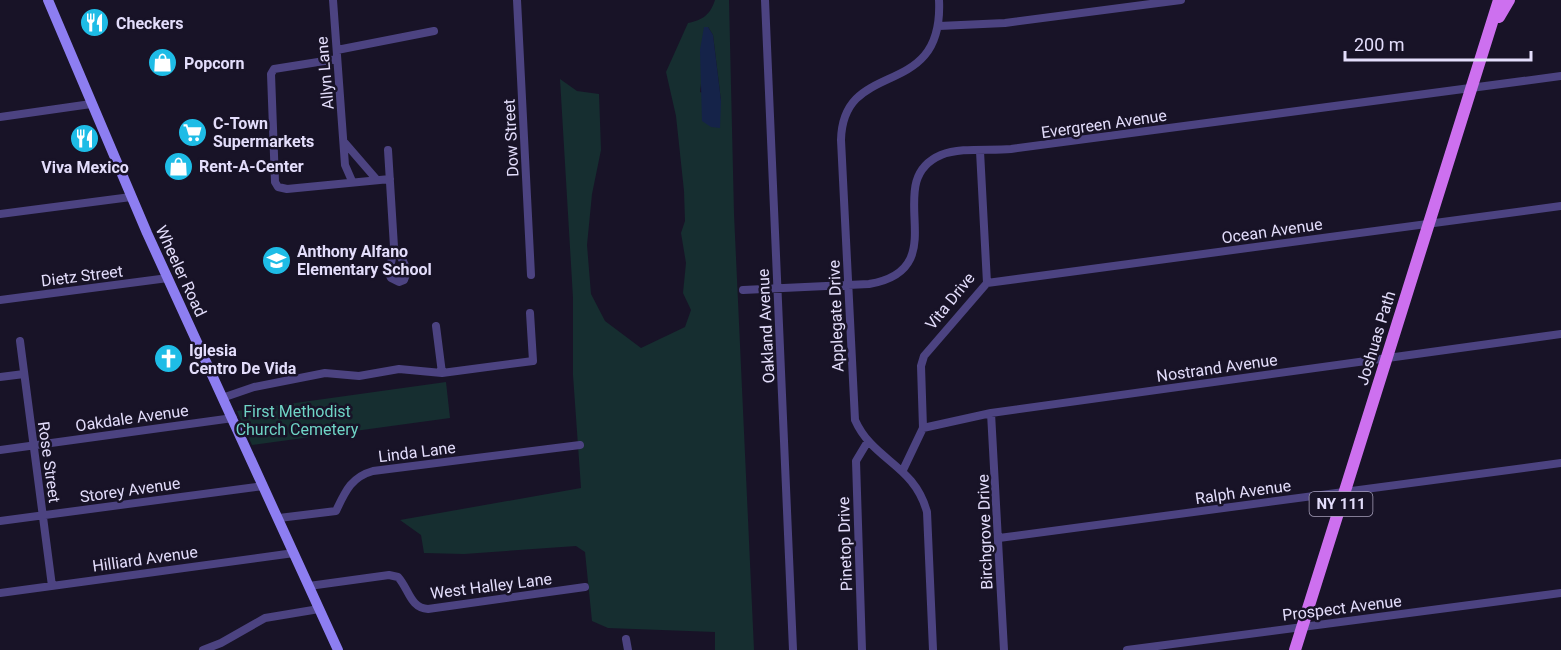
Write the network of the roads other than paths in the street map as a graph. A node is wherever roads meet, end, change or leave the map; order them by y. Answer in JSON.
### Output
{"nodes":[{"id":1,"x":48,"y":0,"type":"edge"},
{"id":2,"x":333,"y":0,"type":"edge"},
{"id":3,"x":517,"y":0,"type":"edge"},
{"id":4,"x":765,"y":0,"type":"edge"},
{"id":5,"x":939,"y":0,"type":"edge"},
{"id":6,"x":1181,"y":0,"type":"edge"},
{"id":7,"x":1499,"y":0,"type":"edge"},
{"id":8,"x":1509,"y":0,"type":"edge"},
{"id":9,"x":939,"y":26,"type":"junction"},
{"id":10,"x":434,"y":31,"type":"dead end"},
{"id":11,"x":1489,"y":37,"type":"junction"},
{"id":12,"x":337,"y":50,"type":"junction"},
{"id":13,"x":337,"y":59,"type":"junction"},
{"id":14,"x":1561,"y":76,"type":"edge"},
{"id":15,"x":1472,"y":87,"type":"junction"},
{"id":16,"x":91,"y":104,"type":"junction"},
{"id":17,"x":0,"y":117,"type":"edge"},
{"id":18,"x":345,"y":143,"type":"junction"},
{"id":19,"x":388,"y":150,"type":"dead end"},
{"id":20,"x":980,"y":151,"type":"junction"},
{"id":21,"x":390,"y":179,"type":"junction"},
{"id":22,"x":377,"y":180,"type":"junction"},
{"id":23,"x":352,"y":181,"type":"junction"},
{"id":24,"x":131,"y":197,"type":"junction"},
{"id":25,"x":1561,"y":206,"type":"edge"},
{"id":26,"x":0,"y":214,"type":"edge"},
{"id":27,"x":1430,"y":223,"type":"junction"},
{"id":28,"x":394,"y":247,"type":"dead end"},
{"id":29,"x":531,"y":275,"type":"dead end"},
{"id":30,"x":168,"y":278,"type":"junction"},
{"id":31,"x":987,"y":283,"type":"junction"},
{"id":32,"x":848,"y":285,"type":"junction"},
{"id":33,"x":777,"y":288,"type":"junction"},
{"id":34,"x":743,"y":290,"type":"dead end"},
{"id":35,"x":0,"y":300,"type":"edge"},
{"id":36,"x":530,"y":314,"type":"dead end"},
{"id":37,"x":436,"y":326,"type":"dead end"},
{"id":38,"x":1561,"y":334,"type":"edge"},
{"id":39,"x":20,"y":341,"type":"dead end"},
{"id":40,"x":1387,"y":358,"type":"junction"},
{"id":41,"x":442,"y":373,"type":"junction"},
{"id":42,"x":24,"y":374,"type":"junction"},
{"id":43,"x":0,"y":377,"type":"edge"},
{"id":44,"x":222,"y":398,"type":"junction"},
{"id":45,"x":992,"y":413,"type":"junction"},
{"id":46,"x":233,"y":418,"type":"junction"},
{"id":47,"x":923,"y":428,"type":"junction"},
{"id":48,"x":868,"y":441,"type":"junction"},
{"id":49,"x":580,"y":445,"type":"dead end"},
{"id":50,"x":33,"y":446,"type":"junction"},
{"id":51,"x":0,"y":450,"type":"edge"},
{"id":52,"x":1561,"y":463,"type":"edge"},
{"id":53,"x":903,"y":470,"type":"junction"},
{"id":54,"x":263,"y":486,"type":"junction"},
{"id":55,"x":1345,"y":492,"type":"junction"},
{"id":56,"x":43,"y":515,"type":"junction"},
{"id":57,"x":279,"y":519,"type":"junction"},
{"id":58,"x":0,"y":521,"type":"edge"},
{"id":59,"x":999,"y":538,"type":"junction"},
{"id":60,"x":294,"y":553,"type":"junction"},
{"id":61,"x":52,"y":586,"type":"junction"},
{"id":62,"x":309,"y":586,"type":"junction"},
{"id":63,"x":585,"y":587,"type":"dead end"},
{"id":64,"x":0,"y":593,"type":"edge"},
{"id":65,"x":1561,"y":593,"type":"edge"},
{"id":66,"x":319,"y":609,"type":"junction"},
{"id":67,"x":1302,"y":626,"type":"junction"},
{"id":68,"x":626,"y":639,"type":"dead end"},
{"id":69,"x":203,"y":650,"type":"edge"},
{"id":70,"x":338,"y":650,"type":"edge"},
{"id":71,"x":628,"y":650,"type":"edge"},
{"id":72,"x":793,"y":650,"type":"edge"},
{"id":73,"x":862,"y":650,"type":"edge"},
{"id":74,"x":933,"y":650,"type":"edge"},
{"id":75,"x":1004,"y":650,"type":"edge"},
{"id":76,"x":1127,"y":650,"type":"edge"},
{"id":77,"x":1295,"y":650,"type":"edge"}],
"edges":[{"from":1,"to":16,"type":"main road","name":"Wheeler Road"},
{"from":2,"to":12,"type":"street","name":"Allyn Lane"},
{"from":3,"to":29,"type":"street","name":"Dow Street"},
{"from":4,"to":33,"type":"street","name":"Oakland Avenue"},
{"from":5,"to":9,"type":"street","name":"Applegate Drive"},
{"from":6,"to":9,"type":"street"},
{"from":7,"to":11,"type":"main road","name":"Joshuas Path","number":"NY 111"},
{"from":8,"to":11,"type":"main road","name":"Joshuas Path","number":"NY 111"},
{"from":9,"to":32,"type":"street","name":"Applegate Drive"},
{"from":10,"to":12,"type":"street"},
{"from":11,"to":15,"type":"main road","name":"Joshuas Path","number":"NY 111"},
{"from":12,"to":13,"type":"street","name":"Allyn Lane"},
{"from":13,"to":18,"type":"street","name":"Allyn Lane"},
{"from":13,"to":23,"type":"street"},
{"from":14,"to":15,"type":"street","name":"Evergreen Avenue"},
{"from":15,"to":20,"type":"street","name":"Evergreen Avenue"},
{"from":15,"to":27,"type":"main road","name":"Joshuas Path","number":"NY 111"},
{"from":16,"to":17,"type":"street"},
{"from":16,"to":24,"type":"main road","name":"Wheeler Road"},
{"from":18,"to":22,"type":"street"},
{"from":18,"to":23,"type":"street","name":"Allyn Lane"},
{"from":19,"to":21,"type":"street"},
{"from":20,"to":31,"type":"street","name":"Vita Drive"},
{"from":20,"to":32,"type":"street","name":"Evergreen Avenue"},
{"from":21,"to":22,"type":"street"},
{"from":21,"to":28,"type":"street"},
{"from":22,"to":23,"type":"street"},
{"from":24,"to":26,"type":"street"},
{"from":24,"to":30,"type":"main road","name":"Wheeler Road"},
{"from":25,"to":27,"type":"street","name":"Ocean Avenue"},
{"from":27,"to":31,"type":"street","name":"Ocean Avenue"},
{"from":27,"to":40,"type":"main road","name":"Joshuas Path","number":"NY 111"},
{"from":30,"to":35,"type":"street","name":"Dietz Street"},
{"from":30,"to":44,"type":"main road","name":"Wheeler Road"},
{"from":31,"to":47,"type":"street","name":"Vita Drive"},
{"from":32,"to":33,"type":"street","name":"Evergreen Avenue"},
{"from":32,"to":48,"type":"street","name":"Applegate Drive"},
{"from":33,"to":34,"type":"street","name":"Evergreen Avenue"},
{"from":33,"to":72,"type":"street","name":"Oakland Avenue"},
{"from":36,"to":41,"type":"street"},
{"from":37,"to":41,"type":"street"},
{"from":38,"to":40,"type":"street","name":"Nostrand Avenue"},
{"from":39,"to":42,"type":"street","name":"Rose Street"},
{"from":40,"to":45,"type":"street","name":"Nostrand Avenue"},
{"from":40,"to":55,"type":"main road","name":"Joshuas Path","number":"NY 111"},
{"from":41,"to":44,"type":"street"},
{"from":42,"to":43,"type":"street"},
{"from":42,"to":50,"type":"street","name":"Rose Street"},
{"from":44,"to":46,"type":"main road","name":"Wheeler Road"},
{"from":45,"to":47,"type":"street","name":"Nostrand Avenue"},
{"from":45,"to":59,"type":"street","name":"Birchgrove Drive"},
{"from":46,"to":50,"type":"street","name":"Oakdale Avenue"},
{"from":46,"to":54,"type":"main road","name":"Wheeler Road"},
{"from":47,"to":53,"type":"street"},
{"from":48,"to":53,"type":"street","name":"Applegate Drive"},
{"from":48,"to":73,"type":"street","name":"Pinetop Drive"},
{"from":49,"to":57,"type":"street","name":"Linda Lane"},
{"from":50,"to":51,"type":"street","name":"Oakdale Avenue"},
{"from":50,"to":56,"type":"street","name":"Rose Street"},
{"from":52,"to":55,"type":"street","name":"Ralph Avenue"},
{"from":53,"to":74,"type":"street","name":"Applegate Drive"},
{"from":54,"to":56,"type":"street","name":"Storey Avenue"},
{"from":54,"to":57,"type":"main road","name":"Wheeler Road"},
{"from":55,"to":59,"type":"street","name":"Ralph Avenue"},
{"from":55,"to":67,"type":"main road","name":"Joshuas Path","number":"NY 111"},
{"from":56,"to":58,"type":"street","name":"Storey Avenue"},
{"from":56,"to":61,"type":"street","name":"Rose Street"},
{"from":57,"to":60,"type":"main road","name":"Wheeler Road"},
{"from":59,"to":75,"type":"street","name":"Birchgrove Drive"},
{"from":60,"to":61,"type":"street","name":"Hilliard Avenue"},
{"from":60,"to":62,"type":"main road","name":"Wheeler Road"},
{"from":61,"to":64,"type":"street","name":"Hilliard Avenue"},
{"from":62,"to":63,"type":"street","name":"West Halley Lane"},
{"from":62,"to":66,"type":"main road","name":"Wheeler Road"},
{"from":65,"to":67,"type":"street","name":"Prospect Avenue"},
{"from":66,"to":69,"type":"street"},
{"from":66,"to":70,"type":"main road","name":"Wheeler Road"},
{"from":67,"to":76,"type":"street","name":"Prospect Avenue"},
{"from":67,"to":77,"type":"main road","name":"Joshuas Path","number":"NY 111"},
{"from":68,"to":71,"type":"street"}]}
